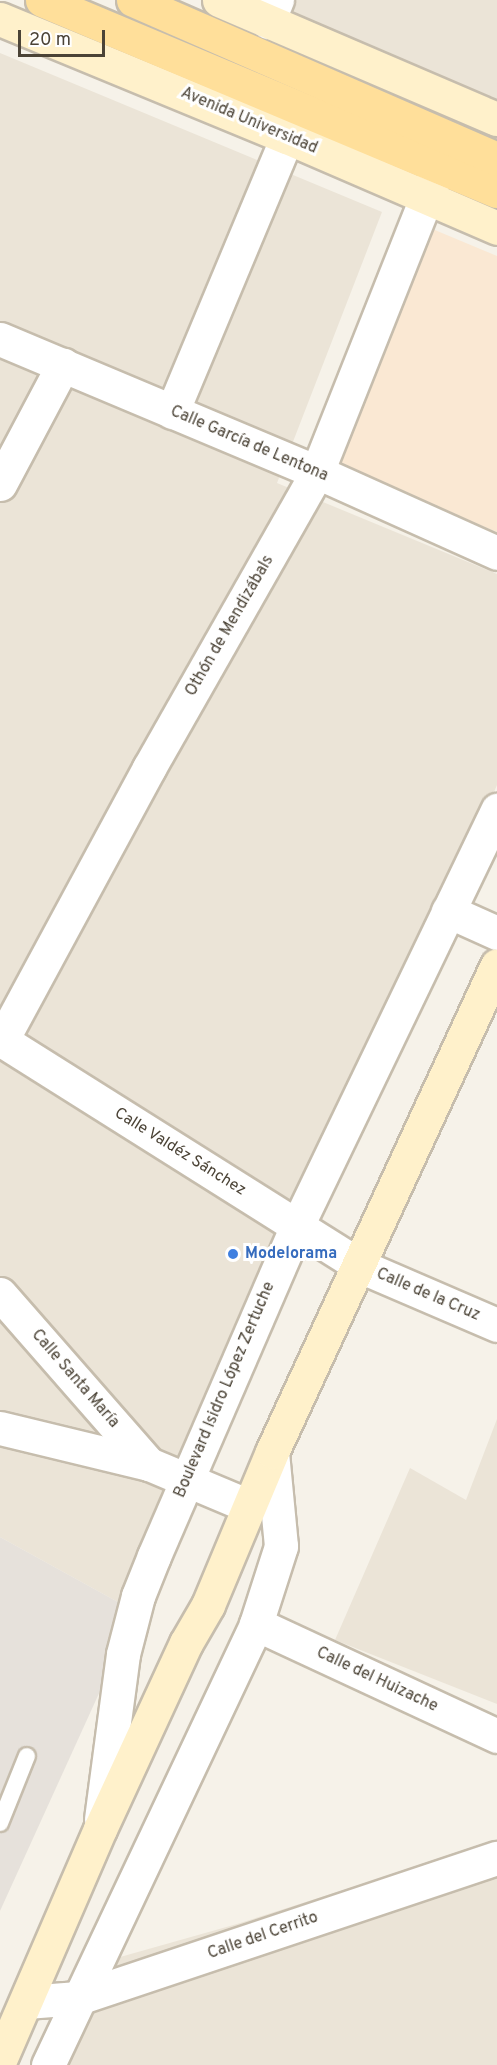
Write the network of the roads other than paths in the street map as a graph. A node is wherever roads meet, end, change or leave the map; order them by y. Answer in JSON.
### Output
{"nodes":[{"id":1,"x":42,"y":0,"type":"edge"},
{"id":2,"x":133,"y":0,"type":"edge"},
{"id":3,"x":219,"y":0,"type":"edge"},
{"id":4,"x":273,"y":11,"type":"edge"},
{"id":5,"x":0,"y":19,"type":"edge"},
{"id":6,"x":497,"y":119,"type":"edge"},
{"id":7,"x":287,"y":137,"type":"junction"},
{"id":8,"x":497,"y":159,"type":"edge"},
{"id":9,"x":439,"y":166,"type":"junction"},
{"id":10,"x":497,"y":191,"type":"edge"},
{"id":11,"x":428,"y":198,"type":"junction"},
{"id":12,"x":497,"y":228,"type":"edge"},
{"id":13,"x":0,"y":339,"type":"edge"},
{"id":14,"x":63,"y":365,"type":"junction"},
{"id":15,"x":172,"y":412,"type":"junction"},
{"id":16,"x":317,"y":472,"type":"junction"},
{"id":17,"x":0,"y":484,"type":"edge"},
{"id":18,"x":497,"y":553,"type":"edge"},
{"id":19,"x":497,"y":810,"type":"edge"},
{"id":20,"x":448,"y":911,"type":"junction"},
{"id":21,"x":497,"y":933,"type":"edge"},
{"id":22,"x":497,"y":965,"type":"edge"},
{"id":23,"x":1,"y":1039,"type":"edge"},
{"id":24,"x":297,"y":1226,"type":"junction"},
{"id":25,"x":360,"y":1266,"type":"junction"},
{"id":26,"x":0,"y":1294,"type":"edge"},
{"id":27,"x":497,"y":1325,"type":"edge"},
{"id":28,"x":0,"y":1428,"type":"edge"},
{"id":29,"x":272,"y":1452,"type":"junction"},
{"id":30,"x":149,"y":1464,"type":"junction"},
{"id":31,"x":187,"y":1478,"type":"junction"},
{"id":32,"x":249,"y":1506,"type":"junction"},
{"id":33,"x":256,"y":1624,"type":"junction"},
{"id":34,"x":497,"y":1736,"type":"edge"},
{"id":35,"x":27,"y":1756,"type":"dead end"},
{"id":36,"x":0,"y":1823,"type":"edge"},
{"id":37,"x":100,"y":1829,"type":"junction"},
{"id":38,"x":497,"y":1858,"type":"edge"},
{"id":39,"x":78,"y":1998,"type":"junction"},
{"id":40,"x":26,"y":2002,"type":"junction"},
{"id":41,"x":0,"y":2060,"type":"edge"},
{"id":42,"x":48,"y":2065,"type":"edge"}],
"edges":[{"from":1,"to":9,"type":"main road","name":"Avenida Universidad"},
{"from":2,"to":8,"type":"main road"},
{"from":3,"to":4,"type":"main road"},
{"from":4,"to":6,"type":"main road"},
{"from":5,"to":7,"type":"main road","name":"Avenida Universidad"},
{"from":7,"to":11,"type":"main road","name":"Avenida Universidad"},
{"from":7,"to":15,"type":"street"},
{"from":9,"to":10,"type":"main road","name":"Avenida Universidad"},
{"from":9,"to":11,"type":"street","name":"Othón de Mendizábals"},
{"from":11,"to":12,"type":"main road","name":"Avenida Universidad"},
{"from":11,"to":16,"type":"street","name":"Othón de Mendizábals"},
{"from":13,"to":14,"type":"street","name":"Calle García de Lentona"},
{"from":14,"to":15,"type":"street","name":"Calle García de Lentona"},
{"from":14,"to":17,"type":"street"},
{"from":15,"to":16,"type":"street","name":"Calle García de Lentona"},
{"from":16,"to":18,"type":"street","name":"Calle García de Lentona"},
{"from":16,"to":23,"type":"street","name":"Othón de Mendizábals"},
{"from":19,"to":20,"type":"street","name":"Boulevard Isidro López Zertuche"},
{"from":20,"to":21,"type":"street"},
{"from":20,"to":24,"type":"street","name":"Boulevard Isidro López Zertuche"},
{"from":22,"to":25,"type":"main road","name":"Boulevard Isidro López Zertuche"},
{"from":23,"to":24,"type":"street","name":"Calle Valdéz Sánchez"},
{"from":24,"to":25,"type":"street","name":"Calle Valdéz Sánchez"},
{"from":24,"to":31,"type":"street","name":"Boulevard Isidro López Zertuche"},
{"from":25,"to":27,"type":"street","name":"Calle de la Cruz"},
{"from":25,"to":29,"type":"main road","name":"Boulevard Isidro López Zertuche"},
{"from":26,"to":30,"type":"street","name":"Calle Santa María"},
{"from":28,"to":30,"type":"street","name":"Calle Santa María"},
{"from":29,"to":32,"type":"main road","name":"Boulevard Isidro López Zertuche"},
{"from":29,"to":33,"type":"street"},
{"from":30,"to":31,"type":"street","name":"Calle Santa María"},
{"from":31,"to":32,"type":"street","name":"Calle Santa María"},
{"from":31,"to":37,"type":"street","name":"Boulevard Isidro López Zertuche"},
{"from":32,"to":37,"type":"main road","name":"Boulevard Isidro López Zertuche"},
{"from":33,"to":34,"type":"street","name":"Calle del Huizache"},
{"from":33,"to":39,"type":"street"},
{"from":35,"to":36,"type":"lane"},
{"from":37,"to":40,"type":"main road","name":"Boulevard Isidro López Zertuche"},
{"from":38,"to":39,"type":"street","name":"Calle del Cerrito"},
{"from":39,"to":40,"type":"street","name":"Calle del Cerrito"},
{"from":39,"to":42,"type":"street"},
{"from":40,"to":41,"type":"main road","name":"Boulevard Isidro López Zertuche"}]}
